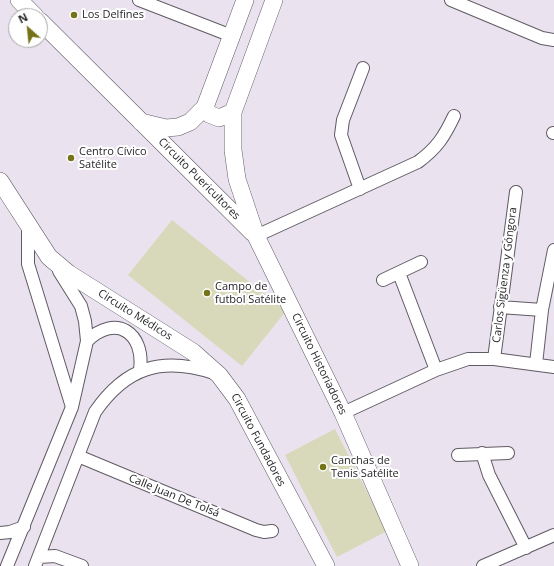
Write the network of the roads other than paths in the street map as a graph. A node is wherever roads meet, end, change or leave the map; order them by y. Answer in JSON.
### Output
{"nodes":[{"id":1,"x":19,"y":0,"type":"edge"},
{"id":2,"x":139,"y":0,"type":"edge"},
{"id":3,"x":245,"y":0,"type":"edge"},
{"id":4,"x":274,"y":0,"type":"edge"},
{"id":5,"x":451,"y":0,"type":"edge"},
{"id":6,"x":479,"y":5,"type":"edge"},
{"id":7,"x":27,"y":8,"type":"edge"},
{"id":8,"x":48,"y":29,"type":"edge"},
{"id":9,"x":232,"y":36,"type":"junction"},
{"id":10,"x":554,"y":40,"type":"edge"},
{"id":11,"x":363,"y":68,"type":"dead end"},
{"id":12,"x":205,"y":107,"type":"junction"},
{"id":13,"x":233,"y":112,"type":"junction"},
{"id":14,"x":454,"y":116,"type":"dead end"},
{"id":15,"x":141,"y":122,"type":"junction"},
{"id":16,"x":0,"y":182,"type":"edge"},
{"id":17,"x":360,"y":189,"type":"junction"},
{"id":18,"x":516,"y":192,"type":"dead end"},
{"id":19,"x":28,"y":223,"type":"junction"},
{"id":20,"x":256,"y":236,"type":"junction"},
{"id":21,"x":554,"y":250,"type":"edge"},
{"id":22,"x":49,"y":257,"type":"junction"},
{"id":23,"x":420,"y":262,"type":"dead end"},
{"id":24,"x":399,"y":272,"type":"junction"},
{"id":25,"x":383,"y":280,"type":"dead end"},
{"id":26,"x":500,"y":308,"type":"junction"},
{"id":27,"x":542,"y":310,"type":"junction"},
{"id":28,"x":87,"y":341,"type":"junction"},
{"id":29,"x":494,"y":359,"type":"junction"},
{"id":30,"x":536,"y":364,"type":"junction"},
{"id":31,"x":554,"y":367,"type":"edge"},
{"id":32,"x":140,"y":370,"type":"junction"},
{"id":33,"x":436,"y":370,"type":"junction"},
{"id":34,"x":219,"y":375,"type":"junction"},
{"id":35,"x":72,"y":407,"type":"junction"},
{"id":36,"x":343,"y":413,"type":"junction"},
{"id":37,"x":482,"y":453,"type":"junction"},
{"id":38,"x":508,"y":453,"type":"dead end"},
{"id":39,"x":458,"y":455,"type":"dead end"},
{"id":40,"x":78,"y":456,"type":"junction"},
{"id":41,"x":24,"y":527,"type":"junction"},
{"id":42,"x":272,"y":530,"type":"dead end"},
{"id":43,"x":0,"y":532,"type":"edge"},
{"id":44,"x":554,"y":535,"type":"edge"},
{"id":45,"x":526,"y":548,"type":"junction"},
{"id":46,"x":402,"y":549,"type":"junction"},
{"id":47,"x":37,"y":561,"type":"edge"},
{"id":48,"x":7,"y":566,"type":"edge"},
{"id":49,"x":82,"y":566,"type":"edge"},
{"id":50,"x":326,"y":566,"type":"edge"},
{"id":51,"x":396,"y":566,"type":"edge"},
{"id":52,"x":410,"y":566,"type":"edge"},
{"id":53,"x":483,"y":566,"type":"edge"}],
"edges":[{"from":1,"to":7,"type":"street"},
{"from":2,"to":9,"type":"street"},
{"from":3,"to":9,"type":"street","name":"Circuito Puericultores"},
{"from":4,"to":13,"type":"street","name":"Circuito Historiadores"},
{"from":5,"to":6,"type":"street"},
{"from":6,"to":10,"type":"street"},
{"from":8,"to":15,"type":"street","name":"Circuito Puericultores"},
{"from":9,"to":12,"type":"street","name":"Circuito Puericultores"},
{"from":11,"to":17,"type":"street"},
{"from":12,"to":13,"type":"street"},
{"from":12,"to":15,"type":"street","name":"Circuito Puericultores"},
{"from":13,"to":20,"type":"street","name":"Circuito Historiadores"},
{"from":14,"to":17,"type":"street"},
{"from":15,"to":20,"type":"street","name":"Circuito Puericultores"},
{"from":16,"to":19,"type":"street","name":"Circuito Médicos"},
{"from":17,"to":20,"type":"street"},
{"from":18,"to":26,"type":"street","name":"Carlos Sigüenza y Góngora"},
{"from":19,"to":22,"type":"street","name":"Circuito Médicos"},
{"from":19,"to":35,"type":"street"},
{"from":20,"to":36,"type":"street","name":"Circuito Historiadores"},
{"from":21,"to":27,"type":"street"},
{"from":22,"to":28,"type":"street","name":"Circuito Médicos"},
{"from":22,"to":34,"type":"street","name":"Circuito Médicos"},
{"from":23,"to":24,"type":"street"},
{"from":24,"to":25,"type":"street"},
{"from":24,"to":33,"type":"street"},
{"from":26,"to":27,"type":"street"},
{"from":26,"to":29,"type":"street","name":"Carlos Sigüenza y Góngora"},
{"from":27,"to":30,"type":"street"},
{"from":28,"to":32,"type":"street"},
{"from":28,"to":35,"type":"street","name":"Circuito Médicos"},
{"from":29,"to":30,"type":"street"},
{"from":29,"to":33,"type":"street"},
{"from":30,"to":31,"type":"street"},
{"from":32,"to":34,"type":"street"},
{"from":32,"to":40,"type":"street"},
{"from":33,"to":36,"type":"street"},
{"from":34,"to":50,"type":"street","name":"Circuito Fundadores"},
{"from":35,"to":41,"type":"street","name":"Circuito Médicos"},
{"from":36,"to":46,"type":"street","name":"Circuito Historiadores"},
{"from":37,"to":38,"type":"street"},
{"from":37,"to":39,"type":"street"},
{"from":37,"to":45,"type":"street"},
{"from":40,"to":42,"type":"street","name":"Calle Juan De Tolsá"},
{"from":40,"to":47,"type":"street"},
{"from":41,"to":43,"type":"street"},
{"from":41,"to":48,"type":"street","name":"Circuito Médicos"},
{"from":44,"to":45,"type":"street"},
{"from":45,"to":53,"type":"street"},
{"from":46,"to":51,"type":"street"},
{"from":46,"to":52,"type":"street","name":"Circuito Historiadores"},
{"from":47,"to":49,"type":"street"}]}
